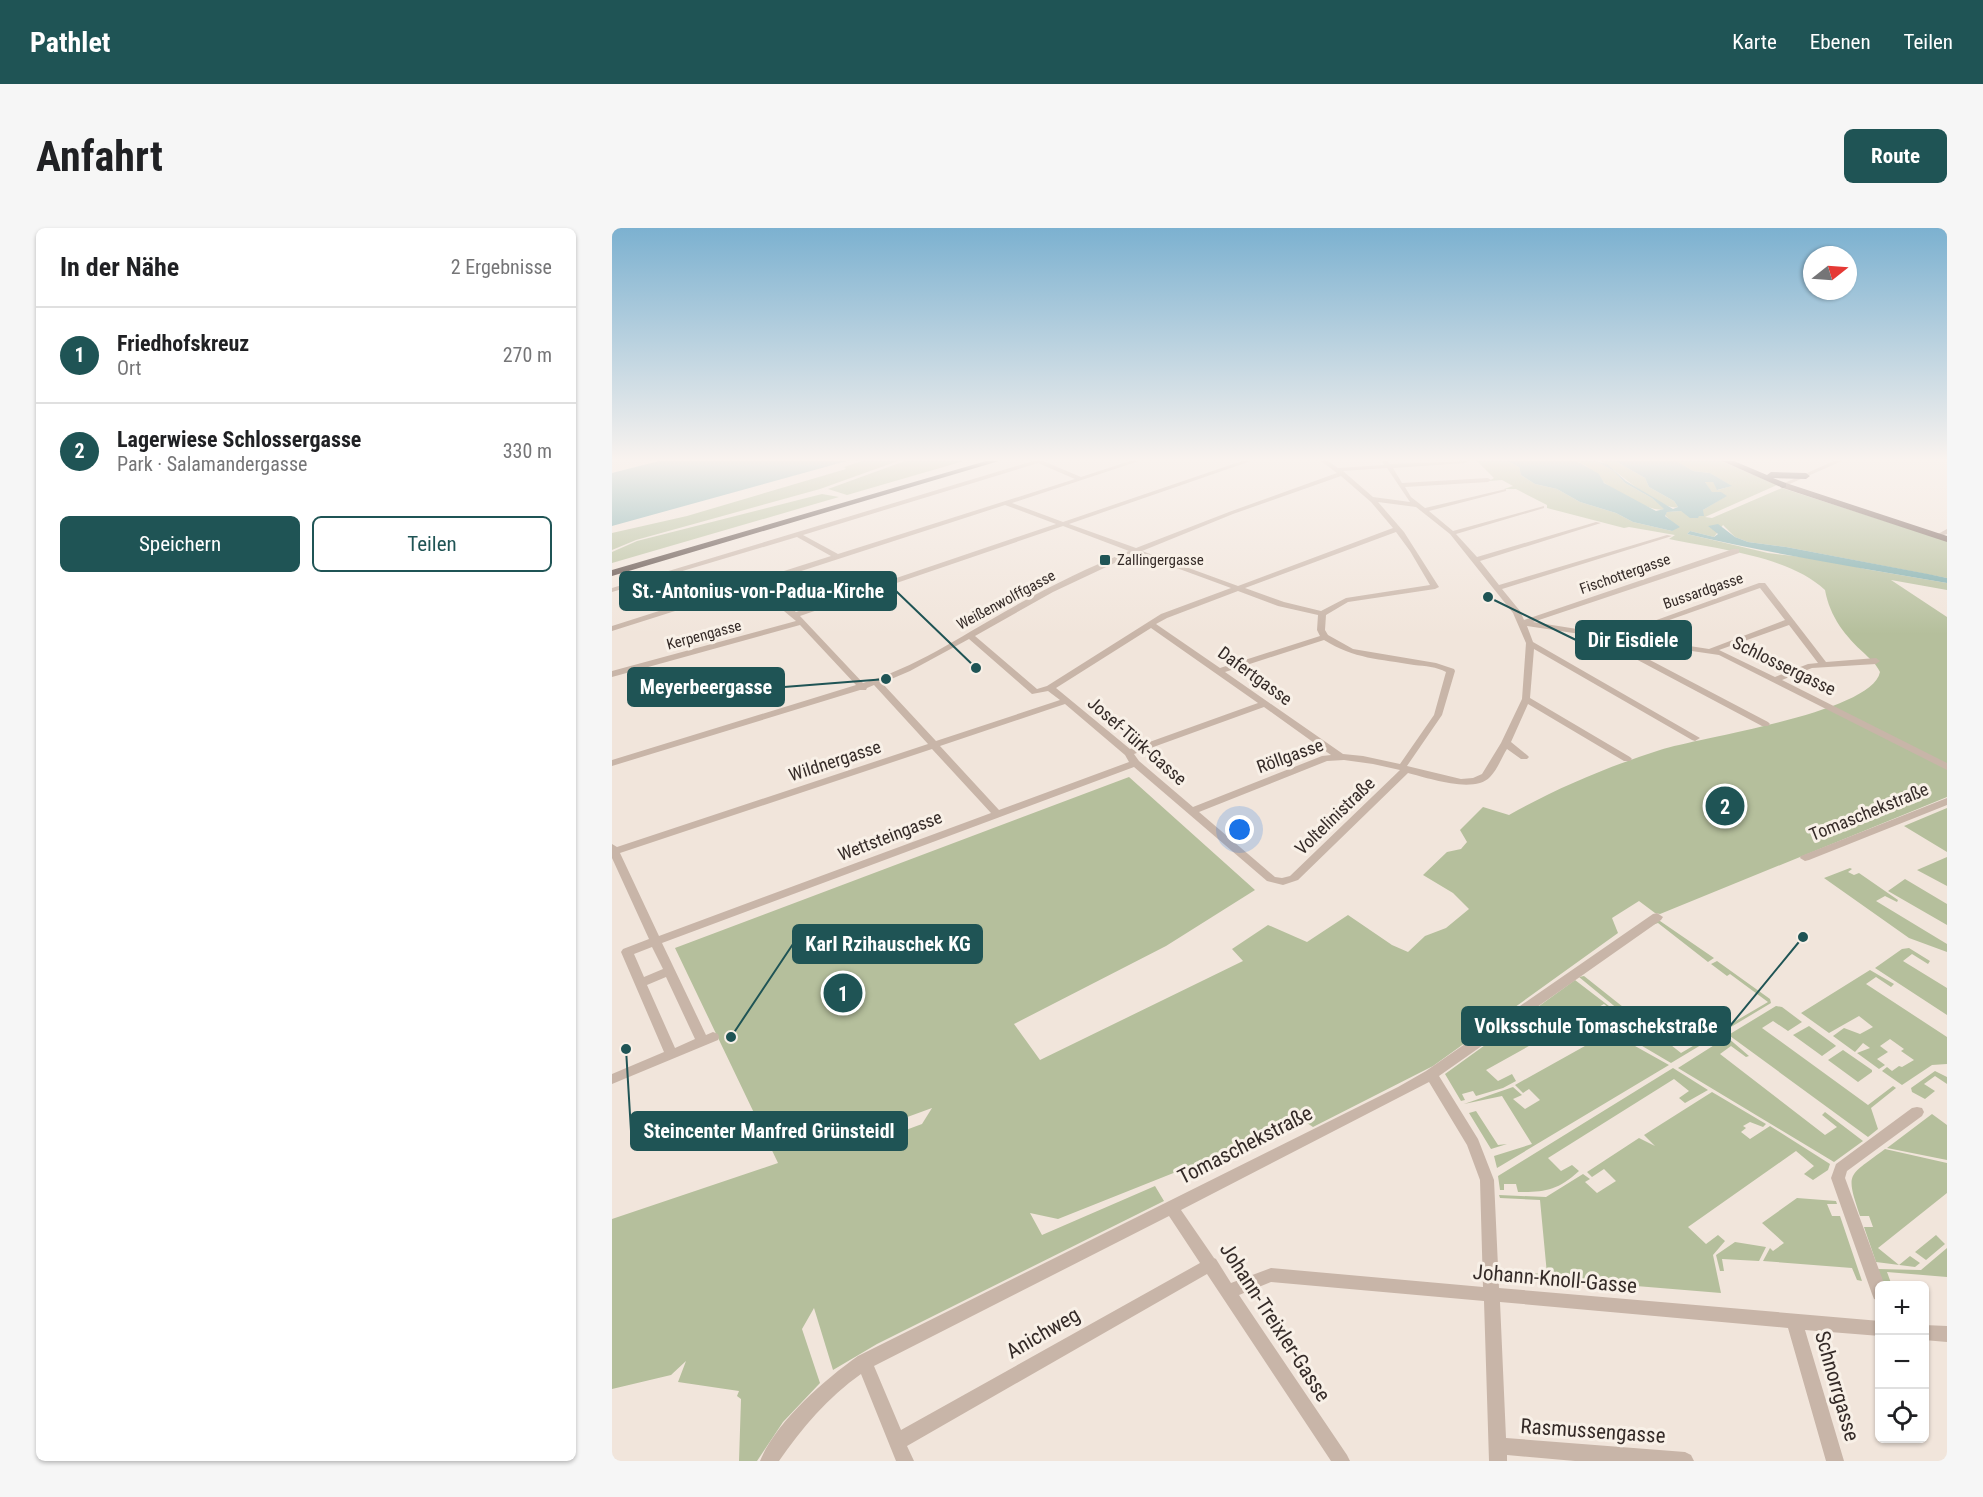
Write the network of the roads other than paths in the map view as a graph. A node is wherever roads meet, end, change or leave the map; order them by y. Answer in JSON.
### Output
{"nodes":[{"id":1,"x":779,"y":519,"type":"edge"},
{"id":2,"x":798,"y":519,"type":"edge"},
{"id":3,"x":847,"y":519,"type":"edge"},
{"id":4,"x":957,"y":519,"type":"edge"},
{"id":5,"x":1049,"y":519,"type":"edge"},
{"id":6,"x":1080,"y":519,"type":"edge"},
{"id":7,"x":1220,"y":519,"type":"edge"},
{"id":8,"x":1389,"y":519,"type":"edge"},
{"id":9,"x":1434,"y":519,"type":"edge"},
{"id":10,"x":1502,"y":519,"type":"edge"},
{"id":11,"x":1894,"y":519,"type":"edge"},
{"id":12,"x":1598,"y":523,"type":"dead end"},
{"id":13,"x":1064,"y":524,"type":"junction"},
{"id":14,"x":1397,"y":529,"type":"junction"},
{"id":15,"x":1452,"y":533,"type":"junction"},
{"id":16,"x":796,"y":534,"type":"junction"},
{"id":17,"x":1946,"y":535,"type":"edge"},
{"id":18,"x":1669,"y":536,"type":"dead end"},
{"id":19,"x":1137,"y":551,"type":"junction"},
{"id":20,"x":1736,"y":551,"type":"dead end"},
{"id":21,"x":837,"y":557,"type":"junction"},
{"id":22,"x":1475,"y":560,"type":"junction"},
{"id":23,"x":612,"y":567,"type":"edge"},
{"id":24,"x":612,"y":573,"type":"edge"},
{"id":25,"x":755,"y":583,"type":"junction"},
{"id":26,"x":1497,"y":588,"type":"junction"},
{"id":27,"x":1238,"y":589,"type":"junction"},
{"id":28,"x":612,"y":590,"type":"edge"},
{"id":29,"x":1322,"y":614,"type":"junction"},
{"id":30,"x":795,"y":615,"type":"junction"},
{"id":31,"x":1791,"y":621,"type":"junction"},
{"id":32,"x":802,"y":622,"type":"junction"},
{"id":33,"x":1523,"y":623,"type":"junction"},
{"id":34,"x":1151,"y":624,"type":"junction"},
{"id":35,"x":612,"y":629,"type":"edge"},
{"id":36,"x":1596,"y":633,"type":"junction"},
{"id":37,"x":969,"y":635,"type":"junction"},
{"id":38,"x":1616,"y":636,"type":"junction"},
{"id":39,"x":1325,"y":637,"type":"junction"},
{"id":40,"x":1530,"y":644,"type":"junction"},
{"id":41,"x":1712,"y":650,"type":"junction"},
{"id":42,"x":1876,"y":661,"type":"dead end"},
{"id":43,"x":1824,"y":665,"type":"junction"},
{"id":44,"x":1220,"y":671,"type":"junction"},
{"id":45,"x":612,"y":674,"type":"edge"},
{"id":46,"x":1775,"y":680,"type":"junction"},
{"id":47,"x":877,"y":682,"type":"junction"},
{"id":48,"x":863,"y":688,"type":"junction"},
{"id":49,"x":1050,"y":688,"type":"junction"},
{"id":50,"x":1526,"y":699,"type":"junction"},
{"id":51,"x":1066,"y":701,"type":"junction"},
{"id":52,"x":1264,"y":704,"type":"junction"},
{"id":53,"x":1765,"y":723,"type":"dead end"},
{"id":54,"x":1695,"y":738,"type":"dead end"},
{"id":55,"x":1506,"y":743,"type":"junction"},
{"id":56,"x":934,"y":746,"type":"junction"},
{"id":57,"x":1339,"y":756,"type":"junction"},
{"id":58,"x":1524,"y":757,"type":"dead end"},
{"id":59,"x":1132,"y":758,"type":"junction"},
{"id":60,"x":1627,"y":759,"type":"dead end"},
{"id":61,"x":612,"y":763,"type":"edge"},
{"id":62,"x":1947,"y":767,"type":"edge"},
{"id":63,"x":1404,"y":768,"type":"junction"},
{"id":64,"x":1947,"y":801,"type":"edge"},
{"id":65,"x":1193,"y":811,"type":"junction"},
{"id":66,"x":997,"y":814,"type":"junction"},
{"id":67,"x":613,"y":850,"type":"edge"},
{"id":68,"x":1804,"y":858,"type":"dead end"},
{"id":69,"x":1283,"y":882,"type":"joint"},
{"id":70,"x":1657,"y":916,"type":"dead end"},
{"id":71,"x":656,"y":942,"type":"junction"},
{"id":72,"x":669,"y":971,"type":"junction"},
{"id":73,"x":640,"y":983,"type":"junction"},
{"id":74,"x":671,"y":1054,"type":"junction"},
{"id":75,"x":1431,"y":1075,"type":"junction"},
{"id":76,"x":612,"y":1080,"type":"edge"},
{"id":77,"x":1917,"y":1112,"type":"dead end"},
{"id":78,"x":1171,"y":1207,"type":"junction"},
{"id":79,"x":1210,"y":1264,"type":"junction"},
{"id":80,"x":1875,"y":1281,"type":"edge"},
{"id":81,"x":1230,"y":1291,"type":"junction"},
{"id":82,"x":1490,"y":1294,"type":"junction"},
{"id":83,"x":1795,"y":1323,"type":"junction"},
{"id":84,"x":1875,"y":1329,"type":"edge"},
{"id":85,"x":1929,"y":1332,"type":"edge"},
{"id":86,"x":1947,"y":1334,"type":"edge"},
{"id":87,"x":864,"y":1362,"type":"junction"},
{"id":88,"x":897,"y":1442,"type":"junction"},
{"id":89,"x":1498,"y":1454,"type":"edge"},
{"id":90,"x":769,"y":1461,"type":"edge"},
{"id":91,"x":905,"y":1461,"type":"edge"},
{"id":92,"x":1341,"y":1461,"type":"edge"},
{"id":93,"x":1685,"y":1461,"type":"edge"},
{"id":94,"x":1835,"y":1461,"type":"edge"}],
"edges":[{"from":1,"to":23,"type":"highway"},
{"from":2,"to":24,"type":"highway"},
{"from":3,"to":16,"type":"street"},
{"from":4,"to":21,"type":"street"},
{"from":5,"to":13,"type":"street"},
{"from":6,"to":13,"type":"street"},
{"from":7,"to":19,"type":"street","name":"Weißenwolffgasse"},
{"from":8,"to":14,"type":"street"},
{"from":9,"to":15,"type":"street"},
{"from":10,"to":15,"type":"street"},
{"from":11,"to":17,"type":"main road"},
{"from":12,"to":22,"type":"street"},
{"from":13,"to":19,"type":"street"},
{"from":13,"to":30,"type":"street"},
{"from":14,"to":27,"type":"street"},
{"from":14,"to":29,"type":"street"},
{"from":15,"to":22,"type":"street"},
{"from":16,"to":21,"type":"street"},
{"from":16,"to":28,"type":"street"},
{"from":18,"to":26,"type":"street"},
{"from":19,"to":27,"type":"street"},
{"from":19,"to":37,"type":"street","name":"Weißenwolffgasse"},
{"from":20,"to":33,"type":"street","name":"Fischottergasse"},
{"from":21,"to":25,"type":"street"},
{"from":22,"to":26,"type":"street"},
{"from":25,"to":30,"type":"street"},
{"from":25,"to":35,"type":"street"},
{"from":26,"to":33,"type":"street"},
{"from":27,"to":29,"type":"street"},
{"from":27,"to":34,"type":"street"},
{"from":29,"to":39,"type":"street"},
{"from":30,"to":32,"type":"street"},
{"from":31,"to":38,"type":"street","name":"Bussardgasse"},
{"from":31,"to":41,"type":"street"},
{"from":31,"to":43,"type":"street"},
{"from":32,"to":45,"type":"street","name":"Kerpengasse"},
{"from":32,"to":48,"type":"street"},
{"from":33,"to":36,"type":"street","name":"Schlossergasse"},
{"from":33,"to":40,"type":"street"},
{"from":34,"to":44,"type":"street","name":"Dafertgasse"},
{"from":34,"to":49,"type":"street"},
{"from":36,"to":38,"type":"street","name":"Schlossergasse"},
{"from":36,"to":53,"type":"street"},
{"from":37,"to":47,"type":"street","name":"Weißenwolffgasse"},
{"from":37,"to":49,"type":"street","name":"Josef-Türk-Gasse"},
{"from":38,"to":41,"type":"street","name":"Schlossergasse"},
{"from":39,"to":44,"type":"street"},
{"from":39,"to":63,"type":"street","name":"Voltelinistraße"},
{"from":40,"to":50,"type":"street"},
{"from":40,"to":54,"type":"street"},
{"from":41,"to":46,"type":"street","name":"Schlossergasse"},
{"from":42,"to":43,"type":"street"},
{"from":43,"to":46,"type":"street"},
{"from":44,"to":52,"type":"street","name":"Dafertgasse"},
{"from":46,"to":62,"type":"street","name":"Schlossergasse"},
{"from":47,"to":48,"type":"street","name":"Weißenwolffgasse"},
{"from":47,"to":56,"type":"street"},
{"from":48,"to":61,"type":"street","name":"Weißenwolffgasse"},
{"from":49,"to":51,"type":"street","name":"Josef-Türk-Gasse"},
{"from":50,"to":55,"type":"street"},
{"from":50,"to":60,"type":"street"},
{"from":51,"to":56,"type":"street","name":"Wildnergasse"},
{"from":51,"to":59,"type":"street","name":"Josef-Türk-Gasse"},
{"from":52,"to":57,"type":"street","name":"Dafertgasse"},
{"from":52,"to":59,"type":"street","name":"Wettsteingasse"},
{"from":55,"to":58,"type":"street"},
{"from":55,"to":63,"type":"street"},
{"from":56,"to":66,"type":"street"},
{"from":56,"to":67,"type":"street","name":"Wildnergasse"},
{"from":57,"to":63,"type":"street","name":"Röllgasse"},
{"from":57,"to":65,"type":"street","name":"Röllgasse"},
{"from":59,"to":65,"type":"street","name":"Josef-Türk-Gasse"},
{"from":59,"to":66,"type":"street","name":"Wettsteingasse"},
{"from":63,"to":69,"type":"street","name":"Voltelinistraße"},
{"from":64,"to":68,"type":"street","name":"Tomaschekstraße"},
{"from":65,"to":69,"type":"street","name":"Josef-Türk-Gasse"},
{"from":66,"to":71,"type":"street","name":"Wettsteingasse"},
{"from":67,"to":71,"type":"street"},
{"from":70,"to":75,"type":"street","name":"Tomaschekstraße"},
{"from":71,"to":72,"type":"street"},
{"from":71,"to":73,"type":"street","name":"Wettsteingasse"},
{"from":72,"to":73,"type":"street"},
{"from":72,"to":74,"type":"street"},
{"from":73,"to":74,"type":"street"},
{"from":74,"to":76,"type":"street"},
{"from":75,"to":78,"type":"street","name":"Tomaschekstraße"},
{"from":75,"to":82,"type":"street"},
{"from":77,"to":80,"type":"street"},
{"from":78,"to":79,"type":"street","name":"Johann-Treixler-Gasse"},
{"from":78,"to":87,"type":"street","name":"Tomaschekstraße"},
{"from":79,"to":81,"type":"street","name":"Johann-Treixler-Gasse"},
{"from":79,"to":88,"type":"street","name":"Anichweg"},
{"from":81,"to":82,"type":"street","name":"Johann-Knoll-Gasse"},
{"from":81,"to":92,"type":"street","name":"Johann-Treixler-Gasse"},
{"from":82,"to":83,"type":"street","name":"Johann-Knoll-Gasse"},
{"from":82,"to":89,"type":"street"},
{"from":83,"to":84,"type":"street","name":"Johann-Knoll-Gasse"},
{"from":83,"to":94,"type":"street","name":"Schnorrgasse"},
{"from":85,"to":86,"type":"street"},
{"from":87,"to":88,"type":"street"},
{"from":87,"to":90,"type":"street","name":"Tomaschekstraße"},
{"from":88,"to":91,"type":"street"},
{"from":89,"to":93,"type":"street","name":"Rasmussengasse"}]}
